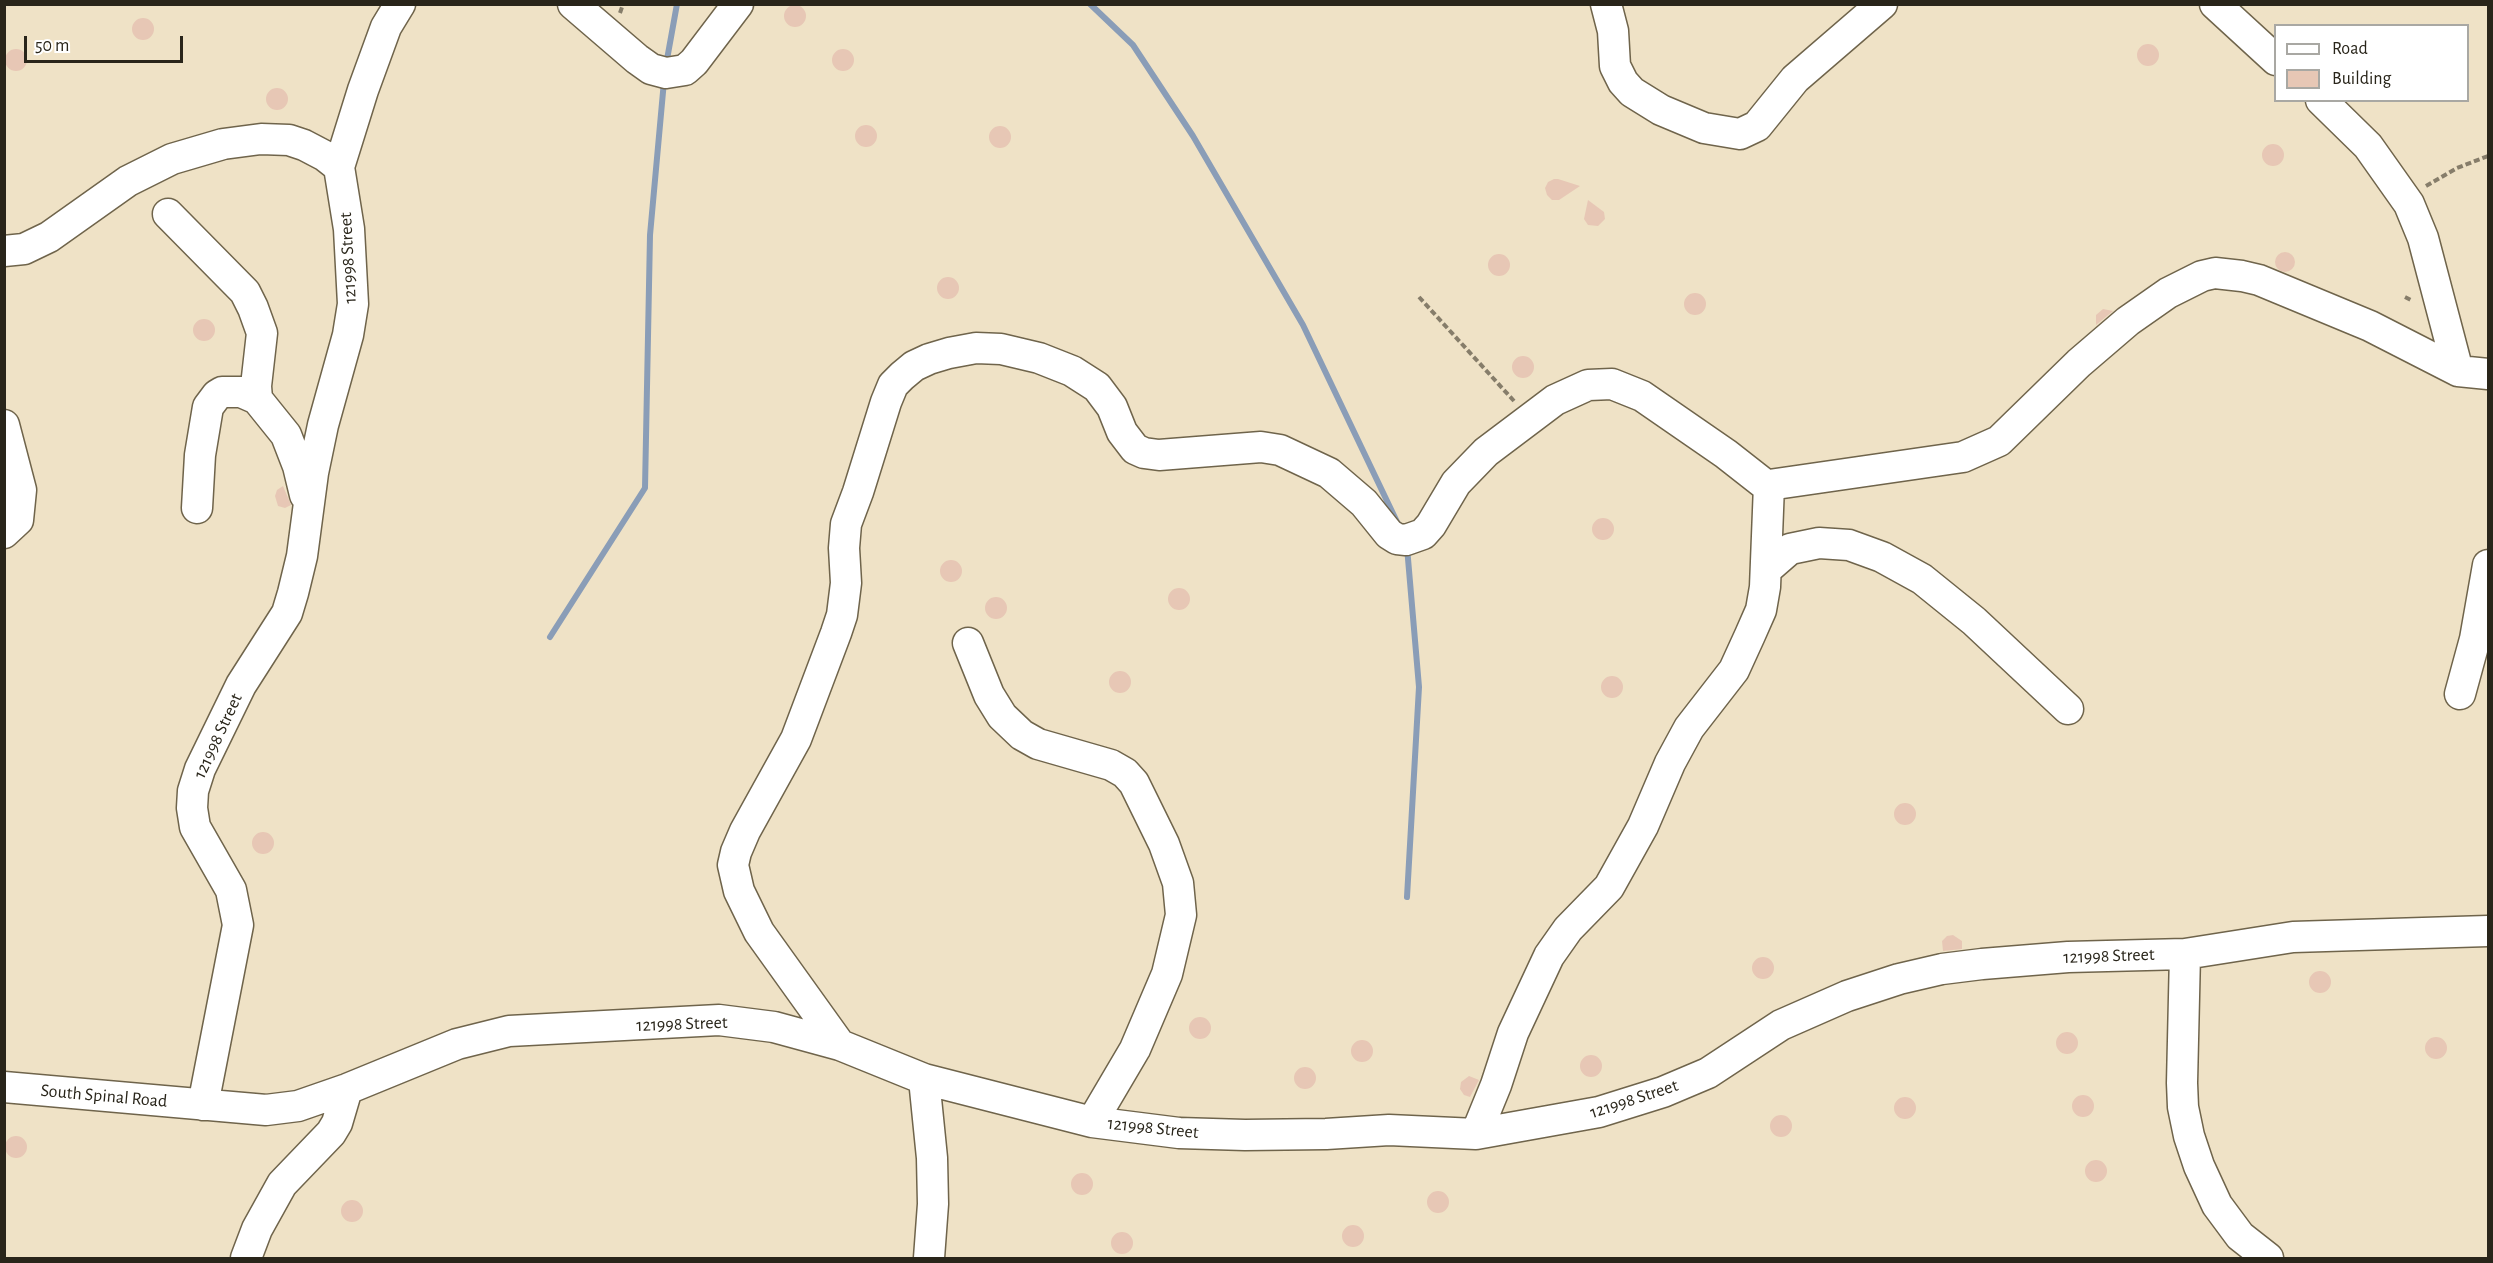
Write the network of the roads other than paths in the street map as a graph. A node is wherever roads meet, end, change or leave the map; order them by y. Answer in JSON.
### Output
{"nodes":[{"id":1,"x":573,"y":4,"type":"edge"},
{"id":2,"x":738,"y":4,"type":"edge"},
{"id":3,"x":1606,"y":4,"type":"edge"},
{"id":4,"x":1882,"y":4,"type":"edge"},
{"id":5,"x":2215,"y":4,"type":"edge"},
{"id":6,"x":396,"y":6,"type":"edge"},
{"id":7,"x":2274,"y":58,"type":"edge"},
{"id":8,"x":2323,"y":102,"type":"edge"},
{"id":9,"x":339,"y":167,"type":"junction"},
{"id":10,"x":168,"y":214,"type":"dead end"},
{"id":11,"x":4,"y":251,"type":"edge"},
{"id":12,"x":2458,"y":371,"type":"junction"},
{"id":13,"x":2488,"y":374,"type":"edge"},
{"id":14,"x":257,"y":399,"type":"junction"},
{"id":15,"x":4,"y":425,"type":"edge"},
{"id":16,"x":1769,"y":485,"type":"junction"},
{"id":17,"x":308,"y":506,"type":"junction"},
{"id":18,"x":197,"y":508,"type":"dead end"},
{"id":19,"x":4,"y":533,"type":"edge"},
{"id":20,"x":2488,"y":565,"type":"edge"},
{"id":21,"x":1767,"y":568,"type":"junction"},
{"id":22,"x":968,"y":643,"type":"dead end"},
{"id":23,"x":2460,"y":694,"type":"dead end"},
{"id":24,"x":2068,"y":710,"type":"dead end"},
{"id":25,"x":2488,"y":931,"type":"edge"},
{"id":26,"x":2185,"y":954,"type":"junction"},
{"id":27,"x":840,"y":1045,"type":"junction"},
{"id":28,"x":924,"y":1079,"type":"junction"},
{"id":29,"x":4,"y":1087,"type":"edge"},
{"id":30,"x":347,"y":1089,"type":"junction"},
{"id":31,"x":203,"y":1105,"type":"junction"},
{"id":32,"x":1092,"y":1122,"type":"junction"},
{"id":33,"x":1476,"y":1134,"type":"junction"},
{"id":34,"x":246,"y":1258,"type":"edge"},
{"id":35,"x":929,"y":1258,"type":"edge"},
{"id":36,"x":2268,"y":1258,"type":"edge"}],
"edges":[{"from":1,"to":2,"type":"street"},
{"from":3,"to":4,"type":"street"},
{"from":5,"to":7,"type":"street"},
{"from":6,"to":9,"type":"street"},
{"from":8,"to":12,"type":"street"},
{"from":9,"to":11,"type":"street"},
{"from":9,"to":17,"type":"street","name":"121998 Street"},
{"from":10,"to":14,"type":"street"},
{"from":12,"to":13,"type":"street"},
{"from":12,"to":16,"type":"street"},
{"from":14,"to":17,"type":"street"},
{"from":14,"to":18,"type":"street"},
{"from":15,"to":19,"type":"street"},
{"from":16,"to":21,"type":"street"},
{"from":16,"to":27,"type":"street"},
{"from":17,"to":31,"type":"street","name":"121998 Street"},
{"from":20,"to":23,"type":"street"},
{"from":21,"to":24,"type":"street"},
{"from":21,"to":33,"type":"street"},
{"from":22,"to":32,"type":"street"},
{"from":25,"to":26,"type":"street","name":"121998 Street"},
{"from":26,"to":33,"type":"street","name":"121998 Street"},
{"from":26,"to":36,"type":"street"},
{"from":27,"to":28,"type":"street","name":"121998 Street"},
{"from":27,"to":30,"type":"street","name":"121998 Street"},
{"from":28,"to":32,"type":"street","name":"121998 Street"},
{"from":28,"to":35,"type":"street"},
{"from":29,"to":31,"type":"street","name":"South Spinal Road"},
{"from":30,"to":31,"type":"street","name":"121998 Street"},
{"from":30,"to":34,"type":"street"},
{"from":32,"to":33,"type":"street","name":"121998 Street"}]}
